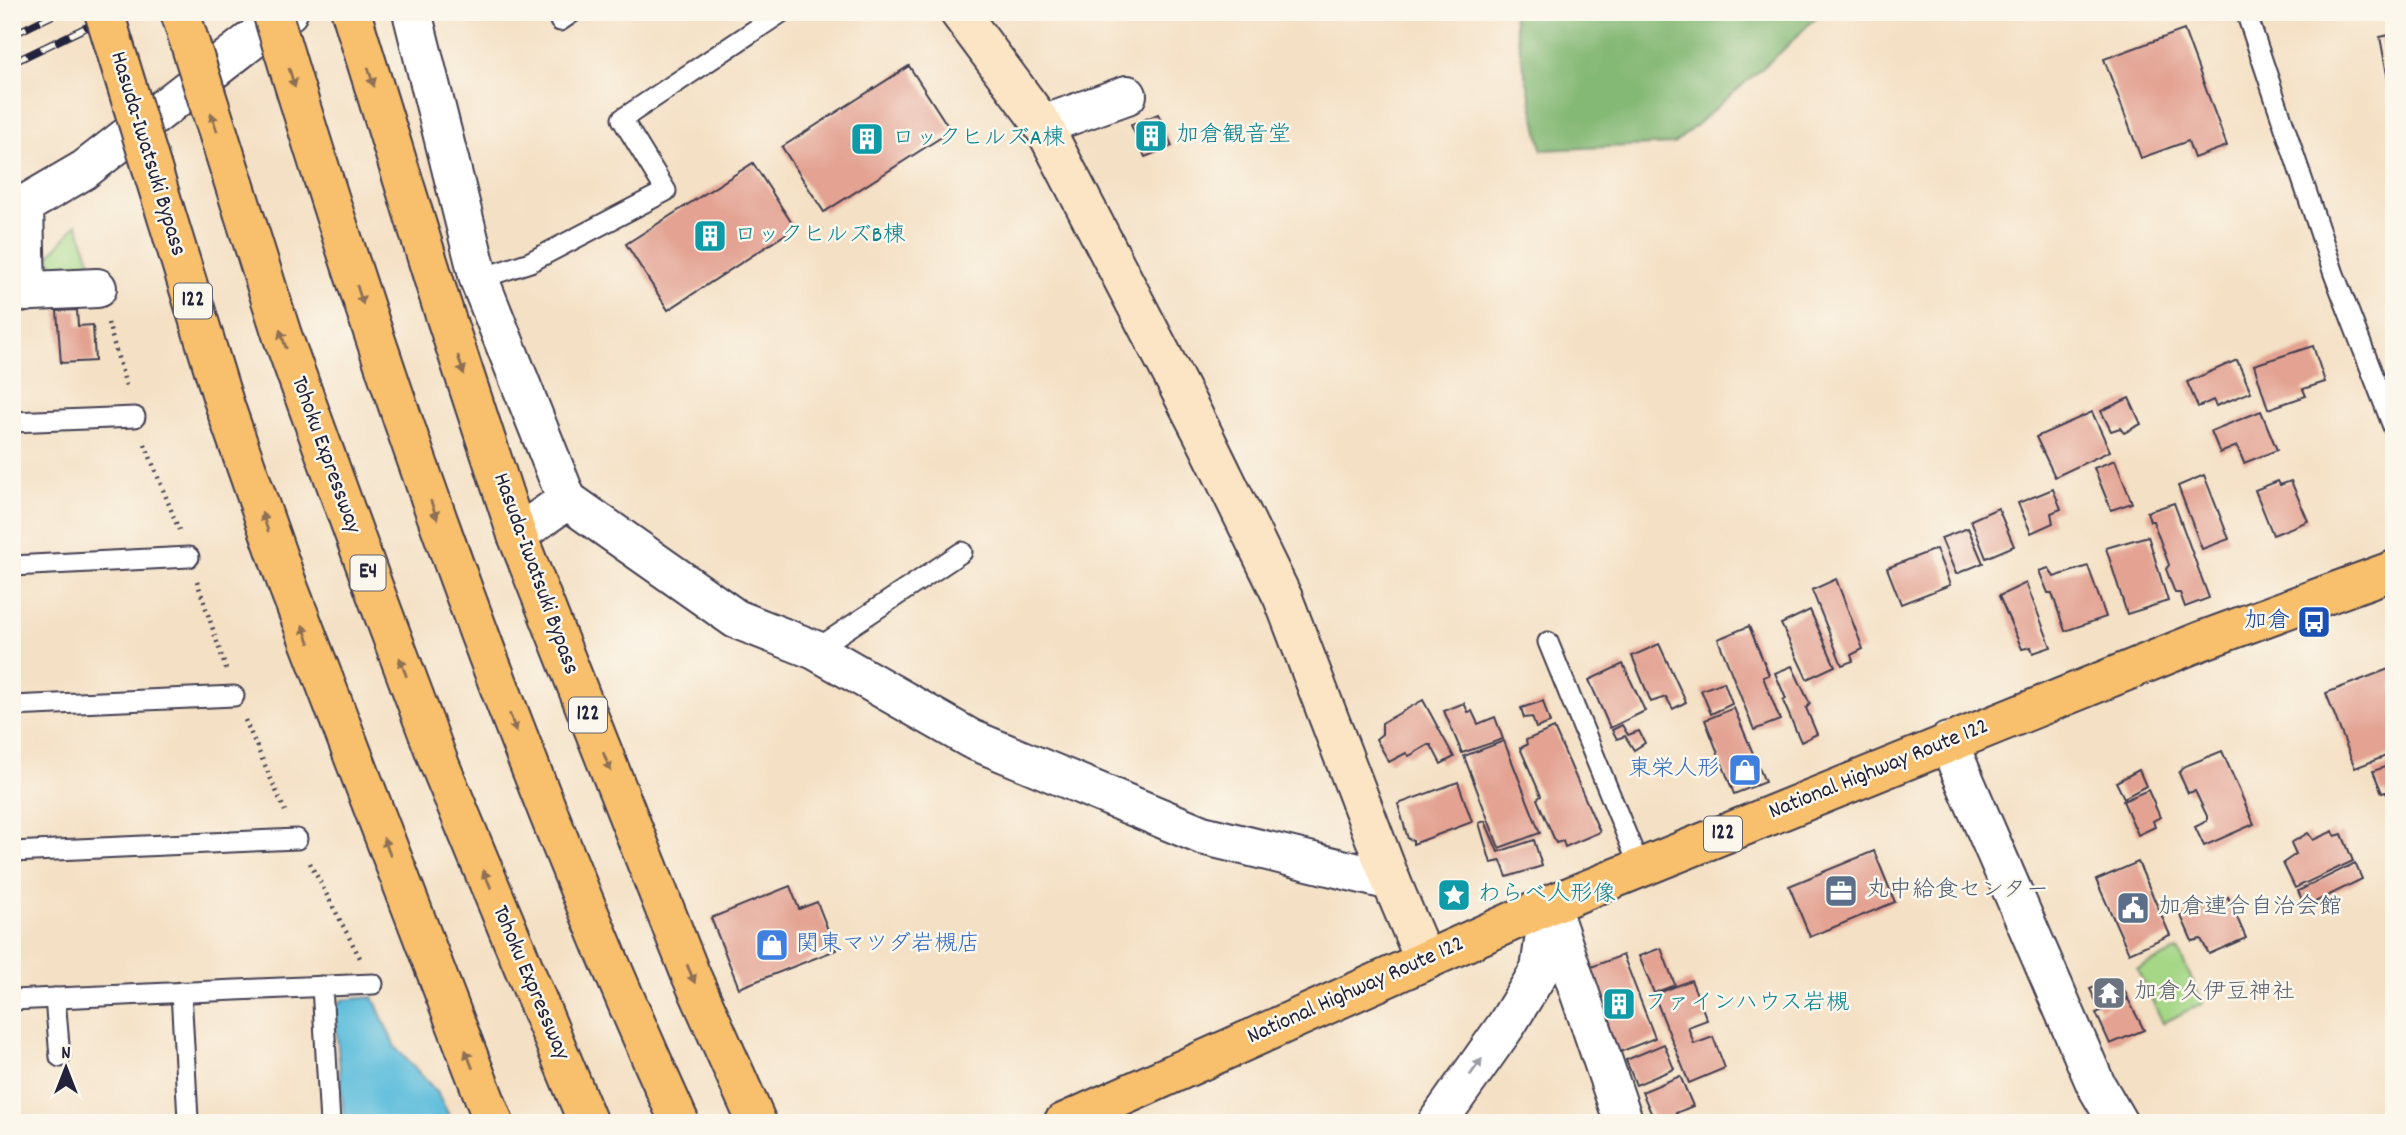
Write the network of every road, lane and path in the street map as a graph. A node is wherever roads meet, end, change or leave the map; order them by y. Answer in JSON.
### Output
{"nodes":[{"id":1,"x":104,"y":12,"type":"edge"},
{"id":2,"x":180,"y":12,"type":"edge"},
{"id":3,"x":272,"y":12,"type":"edge"},
{"id":4,"x":288,"y":12,"type":"edge"},
{"id":5,"x":351,"y":12,"type":"edge"},
{"id":6,"x":412,"y":12,"type":"edge"},
{"id":7,"x":782,"y":12,"type":"edge"},
{"id":8,"x":959,"y":12,"type":"edge"},
{"id":9,"x":2246,"y":12,"type":"edge"},
{"id":10,"x":1127,"y":95,"type":"dead end"},
{"id":11,"x":1043,"y":125,"type":"junction"},
{"id":12,"x":479,"y":279,"type":"junction"},
{"id":13,"x":97,"y":288,"type":"joint"},
{"id":14,"x":19,"y":292,"type":"edge"},
{"id":15,"x":135,"y":417,"type":"junction"},
{"id":16,"x":12,"y":422,"type":"edge"},
{"id":17,"x":2394,"y":429,"type":"edge"},
{"id":18,"x":567,"y":499,"type":"junction"},
{"id":19,"x":517,"y":535,"type":"junction"},
{"id":20,"x":962,"y":552,"type":"dead end"},
{"id":21,"x":189,"y":557,"type":"junction"},
{"id":22,"x":12,"y":566,"type":"edge"},
{"id":23,"x":2394,"y":570,"type":"edge"},
{"id":24,"x":1548,"y":642,"type":"dead end"},
{"id":25,"x":814,"y":650,"type":"junction"},
{"id":26,"x":234,"y":696,"type":"junction"},
{"id":27,"x":12,"y":706,"type":"edge"},
{"id":28,"x":1948,"y":741,"type":"junction"},
{"id":29,"x":297,"y":839,"type":"junction"},
{"id":30,"x":12,"y":852,"type":"edge"},
{"id":31,"x":1640,"y":868,"type":"junction"},
{"id":32,"x":1391,"y":881,"type":"junction"},
{"id":33,"x":1549,"y":905,"type":"junction"},
{"id":34,"x":1425,"y":961,"type":"junction"},
{"id":35,"x":373,"y":984,"type":"joint"},
{"id":36,"x":322,"y":986,"type":"junction"},
{"id":37,"x":181,"y":992,"type":"junction"},
{"id":38,"x":55,"y":998,"type":"junction"},
{"id":39,"x":12,"y":1000,"type":"edge"},
{"id":40,"x":60,"y":1057,"type":"dead end"},
{"id":41,"x":188,"y":1119,"type":"dead end"},
{"id":42,"x":330,"y":1123,"type":"edge"},
{"id":43,"x":494,"y":1123,"type":"edge"},
{"id":44,"x":589,"y":1123,"type":"edge"},
{"id":45,"x":680,"y":1123,"type":"edge"},
{"id":46,"x":757,"y":1123,"type":"edge"},
{"id":47,"x":1063,"y":1123,"type":"edge"},
{"id":48,"x":1437,"y":1123,"type":"edge"},
{"id":49,"x":1624,"y":1123,"type":"edge"},
{"id":50,"x":2118,"y":1123,"type":"edge"}],
"edges":[{"from":43,"to":1,"type":"highway","name":"Hasuda-Iwatsuki Bypass","number":"122","one_way":true,"bridge":true},
{"from":44,"to":2,"type":"highway","name":"Tohoku Expressway","number":"E4","one_way":true,"bridge":true},
{"from":3,"to":45,"type":"highway","one_way":true,"bridge":true},
{"from":4,"to":14,"type":"street"},
{"from":5,"to":19,"type":"highway","name":"Hasuda-Iwatsuki Bypass","number":"122","one_way":true},
{"from":6,"to":12,"type":"street"},
{"from":7,"to":12,"type":"lane"},
{"from":8,"to":11,"type":"street"},
{"from":9,"to":17,"type":"lane"},
{"from":10,"to":11,"type":"street"},
{"from":11,"to":32,"type":"street"},
{"from":12,"to":18,"type":"street"},
{"from":13,"to":14,"type":"street"},
{"from":13,"to":15,"type":"path"},
{"from":15,"to":16,"type":"lane"},
{"from":15,"to":21,"type":"path"},
{"from":18,"to":19,"type":"street"},
{"from":18,"to":25,"type":"street"},
{"from":19,"to":46,"type":"highway","name":"Hasuda-Iwatsuki Bypass","number":"122","one_way":true},
{"from":20,"to":25,"type":"lane"},
{"from":21,"to":22,"type":"lane"},
{"from":21,"to":26,"type":"path"},
{"from":23,"to":28,"type":"highway","name":"National Highway Route 122","number":"122"},
{"from":24,"to":31,"type":"lane"},
{"from":25,"to":32,"type":"street"},
{"from":26,"to":27,"type":"lane"},
{"from":26,"to":29,"type":"path"},
{"from":28,"to":31,"type":"highway","name":"National Highway Route 122","number":"122"},
{"from":28,"to":50,"type":"street"},
{"from":29,"to":30,"type":"lane"},
{"from":29,"to":35,"type":"path"},
{"from":31,"to":33,"type":"highway","name":"National Highway Route 122","number":"122"},
{"from":32,"to":34,"type":"street"},
{"from":33,"to":34,"type":"highway","name":"National Highway Route 122","number":"122"},
{"from":48,"to":33,"type":"street","one_way":true},
{"from":33,"to":49,"type":"street"},
{"from":34,"to":47,"type":"highway","name":"National Highway Route 122","number":"122"},
{"from":35,"to":36,"type":"lane"},
{"from":36,"to":37,"type":"lane"},
{"from":36,"to":42,"type":"lane"},
{"from":37,"to":38,"type":"lane"},
{"from":37,"to":41,"type":"lane"},
{"from":38,"to":39,"type":"lane"},
{"from":38,"to":40,"type":"lane"}]}
